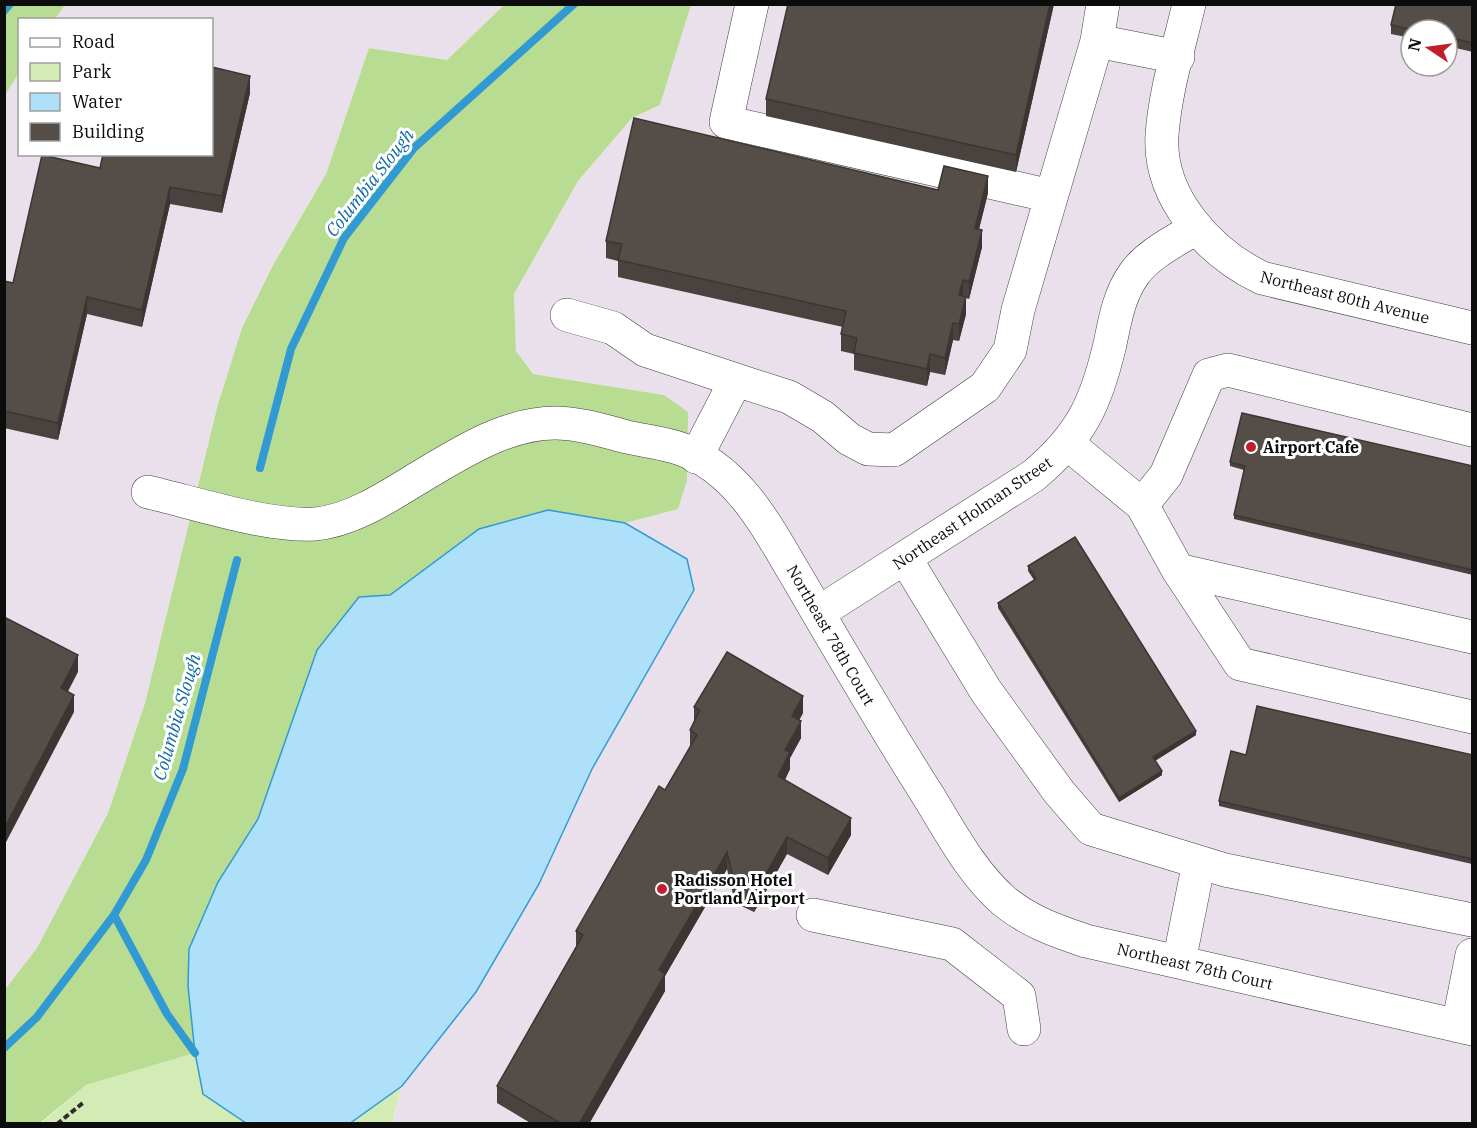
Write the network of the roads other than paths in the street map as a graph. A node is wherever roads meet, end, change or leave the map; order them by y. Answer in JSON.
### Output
{"nodes":[{"id":1,"x":752,"y":4,"type":"edge"},
{"id":2,"x":1104,"y":4,"type":"edge"},
{"id":3,"x":1189,"y":4,"type":"edge"},
{"id":4,"x":1097,"y":41,"type":"junction"},
{"id":5,"x":1178,"y":57,"type":"junction"},
{"id":6,"x":1051,"y":196,"type":"junction"},
{"id":7,"x":1196,"y":228,"type":"junction"},
{"id":8,"x":567,"y":315,"type":"dead end"},
{"id":9,"x":1473,"y":328,"type":"edge"},
{"id":10,"x":736,"y":380,"type":"junction"},
{"id":11,"x":1473,"y":430,"type":"edge"},
{"id":12,"x":1068,"y":444,"type":"junction"},
{"id":13,"x":696,"y":457,"type":"junction"},
{"id":14,"x":148,"y":492,"type":"dead end"},
{"id":15,"x":1142,"y":505,"type":"junction"},
{"id":16,"x":905,"y":558,"type":"junction"},
{"id":17,"x":1178,"y":570,"type":"junction"},
{"id":18,"x":818,"y":613,"type":"junction"},
{"id":19,"x":1473,"y":637,"type":"edge"},
{"id":20,"x":1473,"y":717,"type":"edge"},
{"id":21,"x":1199,"y":862,"type":"junction"},
{"id":22,"x":813,"y":915,"type":"dead end"},
{"id":23,"x":1473,"y":920,"type":"edge"},
{"id":24,"x":1473,"y":955,"type":"edge"},
{"id":25,"x":1179,"y":962,"type":"junction"},
{"id":26,"x":1465,"y":1028,"type":"edge"},
{"id":27,"x":1024,"y":1029,"type":"dead end"}],
"edges":[{"from":1,"to":6,"type":"street"},
{"from":2,"to":4,"type":"street"},
{"from":3,"to":5,"type":"street"},
{"from":4,"to":5,"type":"street"},
{"from":4,"to":6,"type":"street"},
{"from":5,"to":7,"type":"street"},
{"from":6,"to":10,"type":"street"},
{"from":7,"to":9,"type":"street","name":"Northeast 80th Avenue"},
{"from":7,"to":12,"type":"street","name":"Northeast Holman Street"},
{"from":8,"to":10,"type":"street"},
{"from":10,"to":13,"type":"street"},
{"from":11,"to":15,"type":"street"},
{"from":12,"to":15,"type":"street"},
{"from":12,"to":16,"type":"street","name":"Northeast Holman Street"},
{"from":13,"to":14,"type":"street","name":"Northeast 78th Court"},
{"from":13,"to":18,"type":"street","name":"Northeast 78th Court"},
{"from":15,"to":17,"type":"street"},
{"from":16,"to":18,"type":"street","name":"Northeast Holman Street"},
{"from":16,"to":21,"type":"street"},
{"from":17,"to":19,"type":"street"},
{"from":17,"to":20,"type":"street"},
{"from":18,"to":25,"type":"street","name":"Northeast 78th Court"},
{"from":21,"to":23,"type":"street"},
{"from":21,"to":25,"type":"street"},
{"from":22,"to":27,"type":"street"},
{"from":24,"to":26,"type":"street"},
{"from":25,"to":26,"type":"street","name":"Northeast 78th Court"}]}
